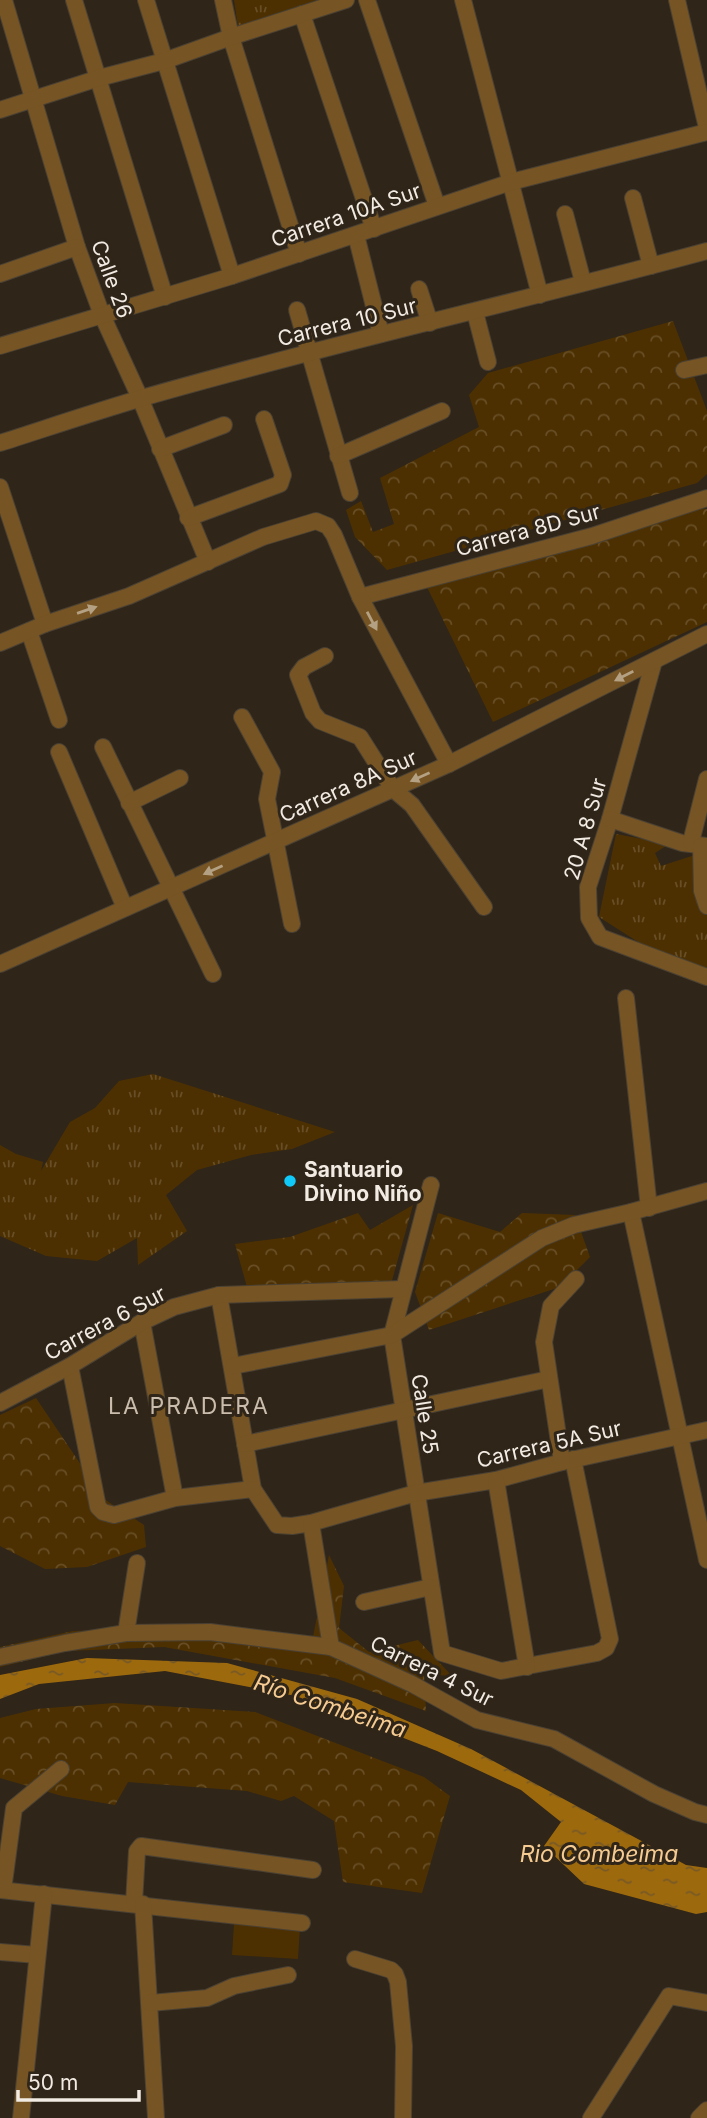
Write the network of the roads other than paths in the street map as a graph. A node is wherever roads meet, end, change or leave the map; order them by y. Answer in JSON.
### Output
{"nodes":[{"id":1,"x":4,"y":0,"type":"edge"},
{"id":2,"x":74,"y":0,"type":"edge"},
{"id":3,"x":146,"y":0,"type":"edge"},
{"id":4,"x":223,"y":0,"type":"edge"},
{"id":5,"x":346,"y":0,"type":"edge"},
{"id":6,"x":367,"y":0,"type":"edge"},
{"id":7,"x":463,"y":0,"type":"edge"},
{"id":8,"x":677,"y":0,"type":"edge"},
{"id":9,"x":302,"y":14,"type":"junction"},
{"id":10,"x":231,"y":37,"type":"junction"},
{"id":11,"x":164,"y":61,"type":"junction"},
{"id":12,"x":99,"y":78,"type":"junction"},
{"id":13,"x":34,"y":99,"type":"junction"},
{"id":14,"x":0,"y":110,"type":"edge"},
{"id":15,"x":707,"y":130,"type":"edge"},
{"id":16,"x":511,"y":182,"type":"junction"},
{"id":17,"x":633,"y":198,"type":"dead end"},
{"id":18,"x":438,"y":206,"type":"junction"},
{"id":19,"x":565,"y":214,"type":"dead end"},
{"id":20,"x":374,"y":229,"type":"junction"},
{"id":21,"x":356,"y":234,"type":"junction"},
{"id":22,"x":78,"y":247,"type":"junction"},
{"id":23,"x":707,"y":251,"type":"edge"},
{"id":24,"x":299,"y":254,"type":"junction"},
{"id":25,"x":651,"y":266,"type":"junction"},
{"id":26,"x":0,"y":274,"type":"edge"},
{"id":27,"x":232,"y":276,"type":"junction"},
{"id":28,"x":583,"y":282,"type":"junction"},
{"id":29,"x":419,"y":289,"type":"dead end"},
{"id":30,"x":540,"y":295,"type":"junction"},
{"id":31,"x":166,"y":297,"type":"junction"},
{"id":32,"x":298,"y":310,"type":"dead end"},
{"id":33,"x":475,"y":312,"type":"junction"},
{"id":34,"x":102,"y":315,"type":"junction"},
{"id":35,"x":430,"y":323,"type":"junction"},
{"id":36,"x":381,"y":334,"type":"junction"},
{"id":37,"x":0,"y":346,"type":"edge"},
{"id":38,"x":310,"y":352,"type":"junction"},
{"id":39,"x":488,"y":362,"type":"dead end"},
{"id":40,"x":707,"y":365,"type":"edge"},
{"id":41,"x":684,"y":370,"type":"dead end"},
{"id":42,"x":139,"y":398,"type":"junction"},
{"id":43,"x":442,"y":411,"type":"dead end"},
{"id":44,"x":264,"y":419,"type":"dead end"},
{"id":45,"x":225,"y":425,"type":"dead end"},
{"id":46,"x":0,"y":443,"type":"edge"},
{"id":47,"x":160,"y":449,"type":"junction"},
{"id":48,"x":338,"y":456,"type":"junction"},
{"id":49,"x":0,"y":487,"type":"edge"},
{"id":50,"x":350,"y":492,"type":"dead end"},
{"id":51,"x":707,"y":498,"type":"edge"},
{"id":52,"x":188,"y":518,"type":"junction"},
{"id":53,"x":208,"y":562,"type":"junction"},
{"id":54,"x":359,"y":597,"type":"junction"},
{"id":55,"x":45,"y":624,"type":"junction"},
{"id":56,"x":29,"y":631,"type":"junction"},
{"id":57,"x":707,"y":634,"type":"edge"},
{"id":58,"x":0,"y":643,"type":"edge"},
{"id":59,"x":324,"y":656,"type":"dead end"},
{"id":60,"x":654,"y":660,"type":"junction"},
{"id":61,"x":242,"y":717,"type":"dead end"},
{"id":62,"x":60,"y":720,"type":"dead end"},
{"id":63,"x":103,"y":747,"type":"dead end"},
{"id":64,"x":59,"y":752,"type":"dead end"},
{"id":65,"x":449,"y":764,"type":"junction"},
{"id":66,"x":180,"y":778,"type":"dead end"},
{"id":67,"x":707,"y":779,"type":"edge"},
{"id":68,"x":393,"y":789,"type":"junction"},
{"id":69,"x":129,"y":803,"type":"junction"},
{"id":70,"x":610,"y":819,"type":"junction"},
{"id":71,"x":276,"y":841,"type":"junction"},
{"id":72,"x":700,"y":845,"type":"edge"},
{"id":73,"x":173,"y":887,"type":"junction"},
{"id":74,"x":707,"y":906,"type":"edge"},
{"id":75,"x":484,"y":907,"type":"dead end"},
{"id":76,"x":125,"y":908,"type":"junction"},
{"id":77,"x":292,"y":924,"type":"dead end"},
{"id":78,"x":0,"y":964,"type":"edge"},
{"id":79,"x":213,"y":975,"type":"dead end"},
{"id":80,"x":707,"y":977,"type":"edge"},
{"id":81,"x":626,"y":998,"type":"dead end"},
{"id":82,"x":431,"y":1185,"type":"dead end"},
{"id":83,"x":707,"y":1191,"type":"edge"},
{"id":84,"x":649,"y":1208,"type":"junction"},
{"id":85,"x":631,"y":1212,"type":"junction"},
{"id":86,"x":576,"y":1279,"type":"dead end"},
{"id":87,"x":402,"y":1289,"type":"junction"},
{"id":88,"x":219,"y":1295,"type":"junction"},
{"id":89,"x":142,"y":1322,"type":"junction"},
{"id":90,"x":391,"y":1335,"type":"junction"},
{"id":91,"x":70,"y":1366,"type":"junction"},
{"id":92,"x":233,"y":1366,"type":"junction"},
{"id":93,"x":549,"y":1380,"type":"junction"},
{"id":94,"x":0,"y":1403,"type":"edge"},
{"id":95,"x":403,"y":1411,"type":"junction"},
{"id":96,"x":707,"y":1430,"type":"edge"},
{"id":97,"x":679,"y":1437,"type":"junction"},
{"id":98,"x":245,"y":1444,"type":"junction"},
{"id":99,"x":567,"y":1461,"type":"junction"},
{"id":100,"x":496,"y":1480,"type":"junction"},
{"id":101,"x":253,"y":1489,"type":"junction"},
{"id":102,"x":416,"y":1493,"type":"junction"},
{"id":103,"x":174,"y":1498,"type":"junction"},
{"id":104,"x":311,"y":1523,"type":"junction"},
{"id":105,"x":707,"y":1560,"type":"edge"},
{"id":106,"x":137,"y":1563,"type":"dead end"},
{"id":107,"x":431,"y":1587,"type":"junction"},
{"id":108,"x":364,"y":1602,"type":"dead end"},
{"id":109,"x":126,"y":1633,"type":"junction"},
{"id":110,"x":331,"y":1647,"type":"junction"},
{"id":111,"x":0,"y":1657,"type":"edge"},
{"id":112,"x":527,"y":1667,"type":"junction"},
{"id":113,"x":61,"y":1769,"type":"dead end"},
{"id":114,"x":707,"y":1815,"type":"edge"},
{"id":115,"x":313,"y":1870,"type":"dead end"},
{"id":116,"x":2,"y":1890,"type":"edge"},
{"id":117,"x":44,"y":1894,"type":"junction"},
{"id":118,"x":138,"y":1904,"type":"junction"},
{"id":119,"x":302,"y":1923,"type":"dead end"},
{"id":120,"x":0,"y":1952,"type":"edge"},
{"id":121,"x":37,"y":1955,"type":"junction"},
{"id":122,"x":355,"y":1959,"type":"dead end"},
{"id":123,"x":288,"y":1975,"type":"dead end"},
{"id":124,"x":150,"y":2003,"type":"junction"},
{"id":125,"x":707,"y":2003,"type":"edge"},
{"id":126,"x":707,"y":2110,"type":"edge"},
{"id":127,"x":21,"y":2118,"type":"edge"},
{"id":128,"x":156,"y":2118,"type":"edge"},
{"id":129,"x":403,"y":2118,"type":"edge"},
{"id":130,"x":591,"y":2118,"type":"edge"},
{"id":131,"x":699,"y":2118,"type":"edge"}],
"edges":[{"from":1,"to":13,"type":"street","name":"Calle 26"},
{"from":2,"to":12,"type":"street"},
{"from":3,"to":11,"type":"street"},
{"from":4,"to":10,"type":"street"},
{"from":5,"to":9,"type":"street"},
{"from":6,"to":18,"type":"street"},
{"from":7,"to":16,"type":"street"},
{"from":8,"to":15,"type":"street"},
{"from":9,"to":10,"type":"street"},
{"from":9,"to":20,"type":"street"},
{"from":10,"to":11,"type":"street"},
{"from":10,"to":24,"type":"street"},
{"from":11,"to":12,"type":"street"},
{"from":11,"to":27,"type":"street"},
{"from":12,"to":13,"type":"street"},
{"from":12,"to":31,"type":"street"},
{"from":13,"to":14,"type":"street"},
{"from":13,"to":22,"type":"street","name":"Calle 26"},
{"from":15,"to":16,"type":"street","name":"Carrera 10A Sur"},
{"from":16,"to":18,"type":"street","name":"Carrera 10A Sur"},
{"from":16,"to":30,"type":"street"},
{"from":17,"to":25,"type":"street"},
{"from":18,"to":20,"type":"street","name":"Carrera 10A Sur"},
{"from":19,"to":28,"type":"street"},
{"from":20,"to":21,"type":"street","name":"Carrera 10A Sur"},
{"from":21,"to":24,"type":"street","name":"Carrera 10A Sur"},
{"from":21,"to":36,"type":"street"},
{"from":22,"to":26,"type":"street"},
{"from":22,"to":34,"type":"street","name":"Calle 26"},
{"from":23,"to":25,"type":"street","name":"Carrera 10 Sur"},
{"from":24,"to":27,"type":"street","name":"Carrera 10A Sur"},
{"from":25,"to":28,"type":"street","name":"Carrera 10 Sur"},
{"from":27,"to":31,"type":"street","name":"Carrera 10A Sur"},
{"from":28,"to":30,"type":"street","name":"Carrera 10 Sur"},
{"from":29,"to":35,"type":"street"},
{"from":30,"to":33,"type":"street","name":"Carrera 10 Sur"},
{"from":31,"to":34,"type":"street","name":"Carrera 10A Sur"},
{"from":32,"to":38,"type":"street"},
{"from":33,"to":35,"type":"street","name":"Carrera 10 Sur"},
{"from":33,"to":39,"type":"street"},
{"from":34,"to":37,"type":"street","name":"Carrera 10A Sur"},
{"from":34,"to":42,"type":"street","name":"Calle 26"},
{"from":35,"to":36,"type":"street","name":"Carrera 10 Sur"},
{"from":36,"to":38,"type":"street","name":"Carrera 10 Sur"},
{"from":38,"to":42,"type":"street","name":"Carrera 10 Sur"},
{"from":38,"to":48,"type":"street"},
{"from":40,"to":41,"type":"street"},
{"from":42,"to":46,"type":"street","name":"Carrera 10 Sur"},
{"from":42,"to":47,"type":"street","name":"Calle 26"},
{"from":43,"to":48,"type":"street"},
{"from":44,"to":52,"type":"street"},
{"from":45,"to":47,"type":"street"},
{"from":47,"to":52,"type":"street","name":"Calle 26"},
{"from":48,"to":50,"type":"street"},
{"from":49,"to":55,"type":"street"},
{"from":51,"to":54,"type":"street","name":"Carrera 8D Sur"},
{"from":52,"to":53,"type":"street","name":"Calle 26"},
{"from":53,"to":54,"type":"street"},
{"from":55,"to":53,"type":"street","one_way":true},
{"from":54,"to":65,"type":"street","one_way":true},
{"from":55,"to":56,"type":"street"},
{"from":56,"to":58,"type":"street"},
{"from":56,"to":62,"type":"street"},
{"from":57,"to":60,"type":"street","name":"Carrera 8A Sur"},
{"from":59,"to":68,"type":"street"},
{"from":60,"to":65,"type":"street","name":"Carrera 8A Sur","one_way":true},
{"from":60,"to":70,"type":"street","name":"20 A 8 Sur"},
{"from":61,"to":71,"type":"street"},
{"from":63,"to":69,"type":"street"},
{"from":64,"to":76,"type":"street"},
{"from":65,"to":68,"type":"street","name":"Carrera 8A Sur","one_way":true},
{"from":66,"to":69,"type":"street"},
{"from":67,"to":72,"type":"street"},
{"from":68,"to":71,"type":"street","name":"Carrera 8A Sur"},
{"from":68,"to":75,"type":"street"},
{"from":69,"to":73,"type":"street"},
{"from":70,"to":72,"type":"street"},
{"from":70,"to":80,"type":"street","name":"20 A 8 Sur"},
{"from":71,"to":73,"type":"street","name":"Carrera 8A Sur","one_way":true},
{"from":71,"to":77,"type":"street"},
{"from":72,"to":74,"type":"street"},
{"from":73,"to":76,"type":"street","name":"Carrera 8A Sur"},
{"from":73,"to":79,"type":"street"},
{"from":76,"to":78,"type":"street","name":"Carrera 8A Sur"},
{"from":81,"to":84,"type":"street"},
{"from":82,"to":87,"type":"street","name":"Calle 25"},
{"from":83,"to":84,"type":"street"},
{"from":84,"to":85,"type":"street"},
{"from":85,"to":90,"type":"street"},
{"from":85,"to":97,"type":"street"},
{"from":86,"to":93,"type":"street"},
{"from":87,"to":88,"type":"street","name":"Carrera 6 Sur"},
{"from":87,"to":90,"type":"street","name":"Calle 25"},
{"from":88,"to":89,"type":"street","name":"Carrera 6 Sur"},
{"from":88,"to":92,"type":"street"},
{"from":89,"to":91,"type":"street","name":"Carrera 6 Sur"},
{"from":89,"to":103,"type":"street"},
{"from":90,"to":92,"type":"street"},
{"from":90,"to":95,"type":"street","name":"Calle 25"},
{"from":91,"to":94,"type":"street","name":"Carrera 6 Sur"},
{"from":91,"to":103,"type":"street"},
{"from":92,"to":98,"type":"street"},
{"from":93,"to":95,"type":"street"},
{"from":93,"to":99,"type":"street"},
{"from":95,"to":98,"type":"street"},
{"from":95,"to":102,"type":"street","name":"Calle 25"},
{"from":96,"to":97,"type":"street","name":"Carrera 5A Sur"},
{"from":97,"to":99,"type":"street","name":"Carrera 5A Sur"},
{"from":97,"to":105,"type":"street"},
{"from":98,"to":101,"type":"street"},
{"from":99,"to":100,"type":"street","name":"Carrera 5A Sur"},
{"from":99,"to":112,"type":"street"},
{"from":100,"to":102,"type":"street","name":"Carrera 5A Sur"},
{"from":100,"to":112,"type":"street"},
{"from":101,"to":103,"type":"street"},
{"from":101,"to":104,"type":"street","name":"Carrera 5A Sur"},
{"from":102,"to":104,"type":"street","name":"Carrera 5A Sur"},
{"from":102,"to":107,"type":"street","name":"Calle 25"},
{"from":104,"to":110,"type":"street"},
{"from":106,"to":109,"type":"street"},
{"from":107,"to":108,"type":"street"},
{"from":107,"to":112,"type":"street","name":"Calle 25"},
{"from":109,"to":110,"type":"street","name":"Carrera 4 Sur"},
{"from":109,"to":111,"type":"street","name":"Carrera 4 Sur"},
{"from":110,"to":114,"type":"street","name":"Carrera 4 Sur"},
{"from":113,"to":116,"type":"street"},
{"from":115,"to":118,"type":"street"},
{"from":116,"to":117,"type":"street"},
{"from":117,"to":118,"type":"street"},
{"from":117,"to":121,"type":"street"},
{"from":118,"to":119,"type":"street"},
{"from":118,"to":124,"type":"street"},
{"from":120,"to":121,"type":"street"},
{"from":121,"to":127,"type":"street"},
{"from":122,"to":129,"type":"street"},
{"from":123,"to":124,"type":"street"},
{"from":124,"to":128,"type":"street"},
{"from":125,"to":130,"type":"street"},
{"from":126,"to":131,"type":"street"}]}
